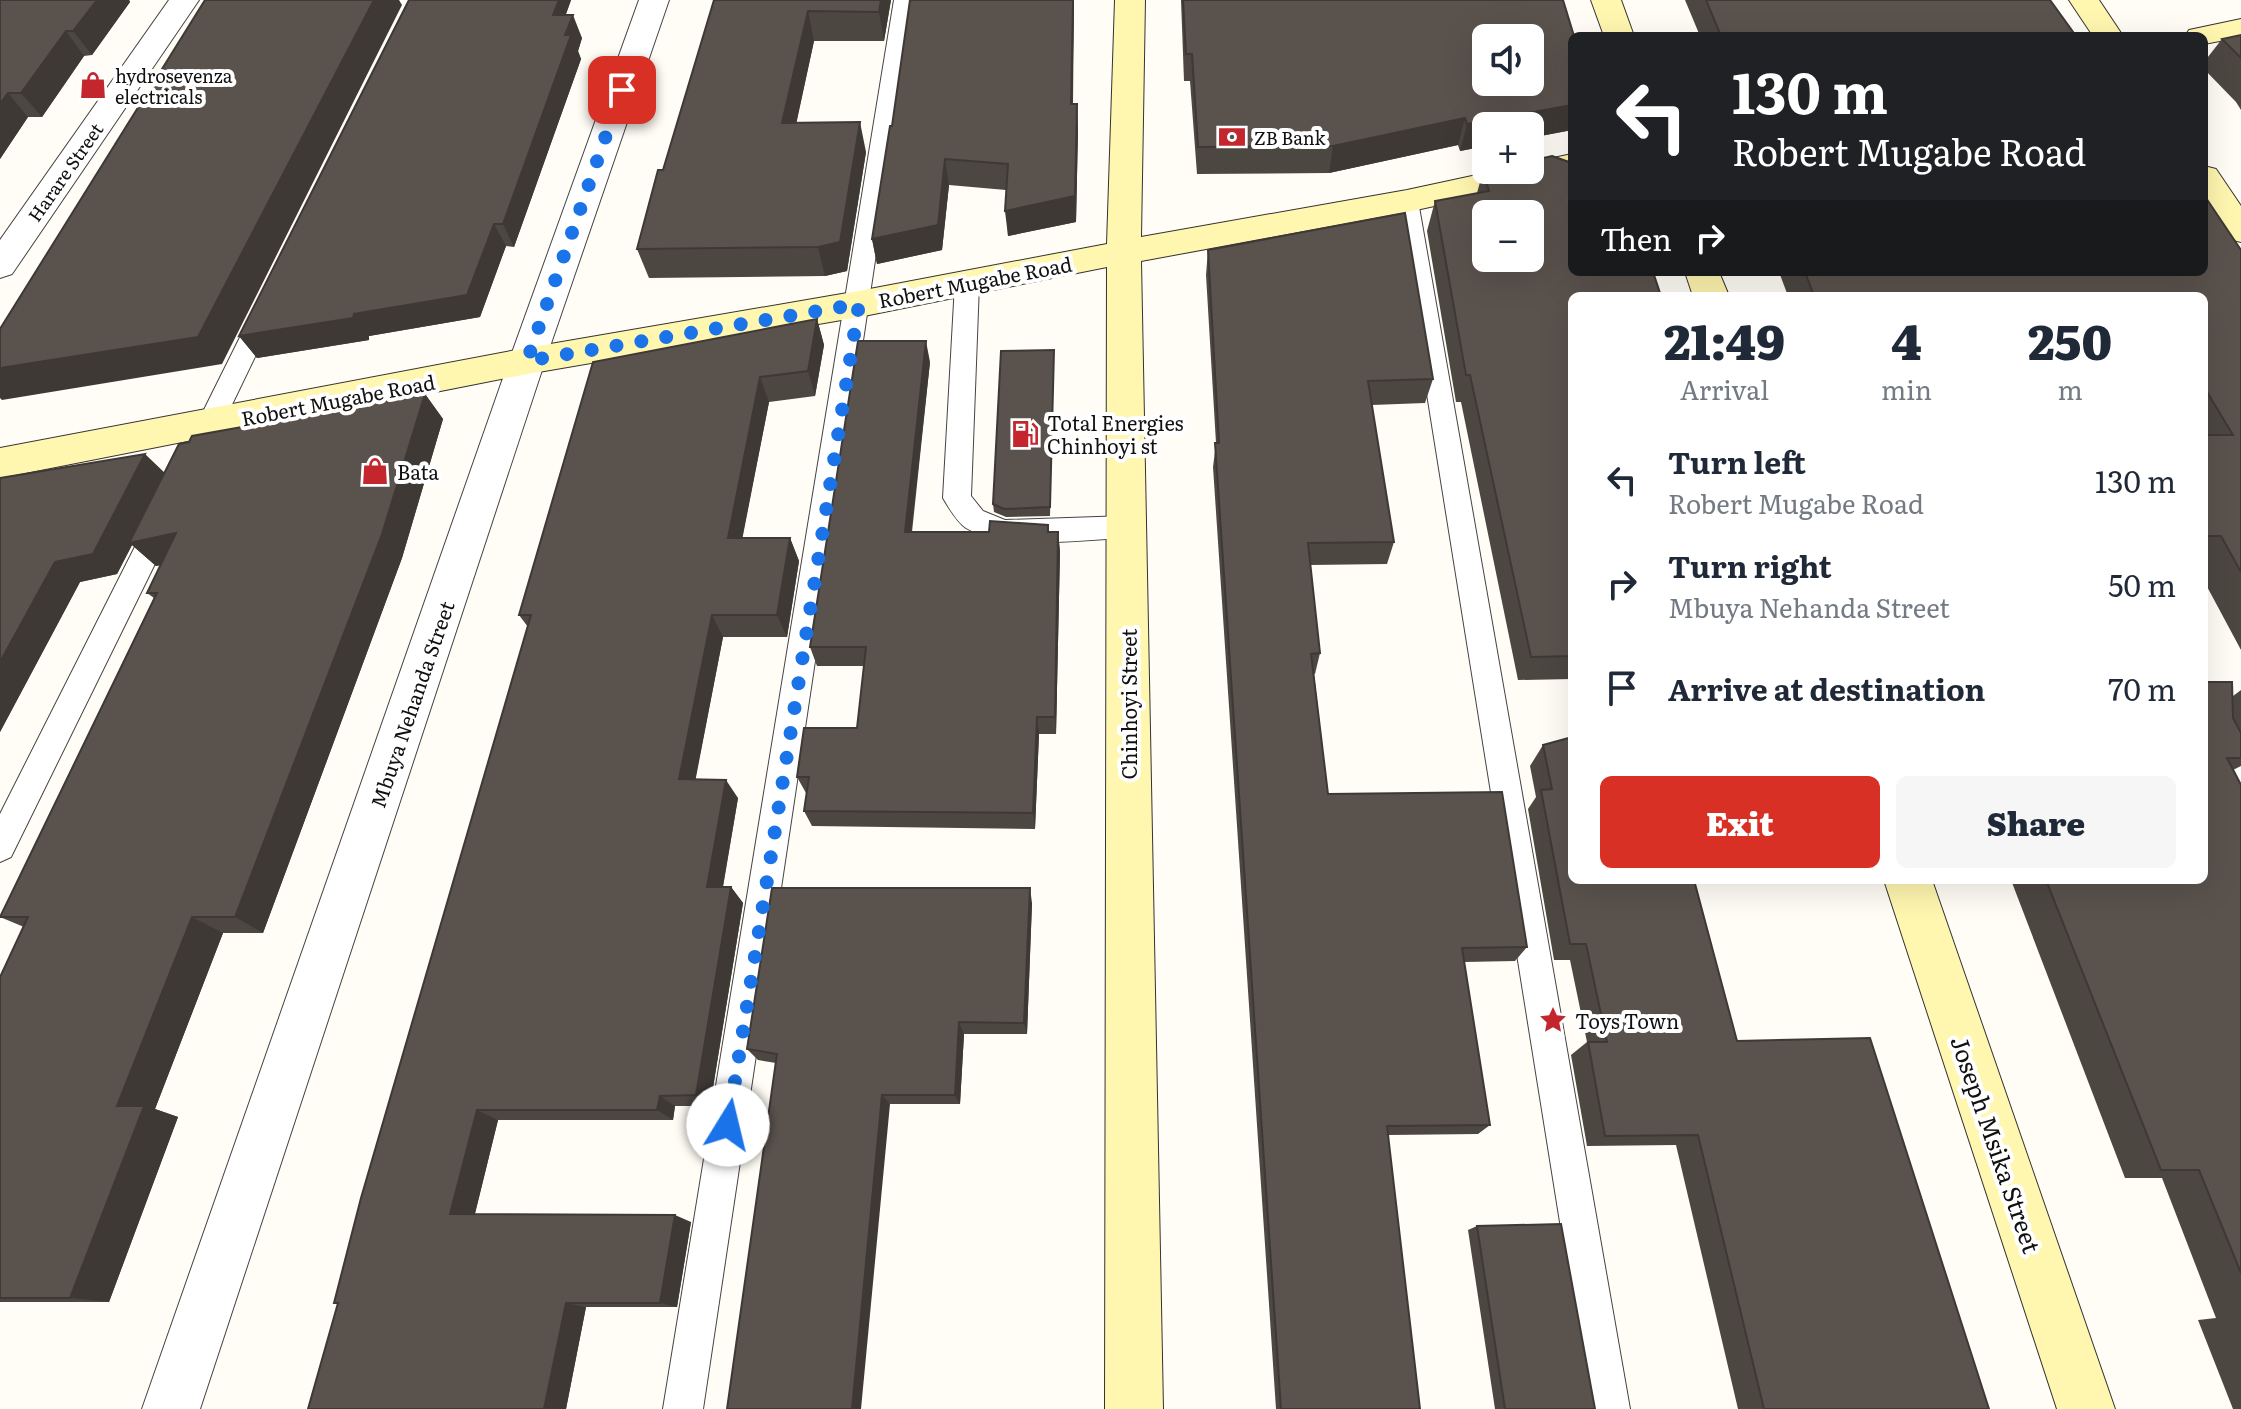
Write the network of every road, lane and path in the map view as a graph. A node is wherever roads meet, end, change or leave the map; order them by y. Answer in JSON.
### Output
{"nodes":[{"id":1,"x":184,"y":0,"type":"edge"},
{"id":2,"x":654,"y":0,"type":"edge"},
{"id":3,"x":904,"y":0,"type":"edge"},
{"id":4,"x":1130,"y":0,"type":"edge"},
{"id":5,"x":1606,"y":0,"type":"edge"},
{"id":6,"x":2084,"y":0,"type":"edge"},
{"id":7,"x":2241,"y":28,"type":"edge"},
{"id":8,"x":1618,"y":32,"type":"edge"},
{"id":9,"x":2105,"y":32,"type":"edge"},
{"id":10,"x":2208,"y":34,"type":"edge"},
{"id":11,"x":1568,"y":166,"type":"edge"},
{"id":12,"x":2208,"y":183,"type":"edge"},
{"id":13,"x":1407,"y":201,"type":"junction"},
{"id":14,"x":2241,"y":231,"type":"edge"},
{"id":15,"x":1124,"y":252,"type":"junction"},
{"id":16,"x":0,"y":266,"type":"edge"},
{"id":17,"x":279,"y":283,"type":"edge"},
{"id":18,"x":967,"y":284,"type":"junction"},
{"id":19,"x":859,"y":304,"type":"junction"},
{"id":20,"x":527,"y":361,"type":"junction"},
{"id":21,"x":210,"y":424,"type":"junction"},
{"id":22,"x":0,"y":463,"type":"edge"},
{"id":23,"x":189,"y":467,"type":"edge"},
{"id":24,"x":175,"y":495,"type":"edge"},
{"id":25,"x":1127,"y":527,"type":"junction"},
{"id":26,"x":2208,"y":713,"type":"edge"},
{"id":27,"x":2241,"y":778,"type":"edge"},
{"id":28,"x":0,"y":847,"type":"edge"},
{"id":29,"x":1909,"y":884,"type":"edge"},
{"id":30,"x":171,"y":1409,"type":"edge"},
{"id":31,"x":683,"y":1409,"type":"edge"},
{"id":32,"x":1134,"y":1409,"type":"edge"},
{"id":33,"x":1610,"y":1409,"type":"edge"},
{"id":34,"x":2086,"y":1409,"type":"edge"}],
"edges":[{"from":1,"to":16,"type":"street","name":"Harare Street"},
{"from":2,"to":20,"type":"street","name":"Mbuya Nehanda Street"},
{"from":3,"to":19,"type":"lane"},
{"from":4,"to":15,"type":"street","name":"Chinhoyi Street"},
{"from":5,"to":8,"type":"street"},
{"from":6,"to":9,"type":"street"},
{"from":7,"to":10,"type":"street"},
{"from":11,"to":13,"type":"street","name":"Robert Mugabe Road"},
{"from":12,"to":14,"type":"street"},
{"from":13,"to":15,"type":"street","name":"Robert Mugabe Road"},
{"from":13,"to":33,"type":"lane"},
{"from":15,"to":18,"type":"street","name":"Robert Mugabe Road"},
{"from":15,"to":25,"type":"street","name":"Chinhoyi Street"},
{"from":17,"to":21,"type":"lane"},
{"from":18,"to":19,"type":"street","name":"Robert Mugabe Road"},
{"from":18,"to":25,"type":"lane"},
{"from":19,"to":20,"type":"street","name":"Robert Mugabe Road"},
{"from":19,"to":31,"type":"lane"},
{"from":20,"to":21,"type":"street","name":"Robert Mugabe Road"},
{"from":20,"to":30,"type":"street","name":"Mbuya Nehanda Street"},
{"from":21,"to":22,"type":"street","name":"Robert Mugabe Road"},
{"from":21,"to":23,"type":"lane"},
{"from":24,"to":28,"type":"lane"},
{"from":25,"to":32,"type":"street","name":"Chinhoyi Street"},
{"from":26,"to":27,"type":"lane"},
{"from":29,"to":34,"type":"street","name":"Joseph Msika Street"}]}
